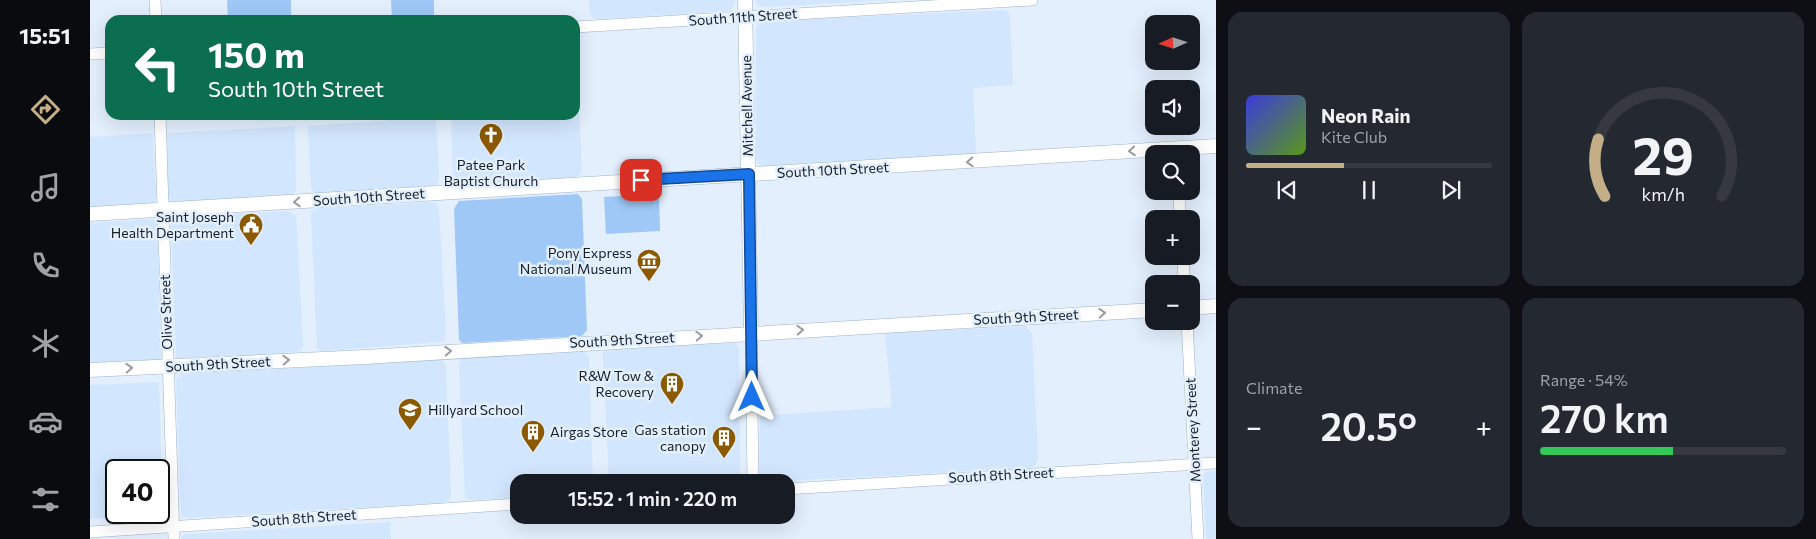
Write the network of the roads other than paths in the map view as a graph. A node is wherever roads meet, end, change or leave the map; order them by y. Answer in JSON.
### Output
{"nodes":[{"id":1,"x":155,"y":0,"type":"edge"},
{"id":2,"x":745,"y":0,"type":"edge"},
{"id":3,"x":1032,"y":0,"type":"edge"},
{"id":4,"x":156,"y":15,"type":"edge"},
{"id":5,"x":745,"y":17,"type":"junction"},
{"id":6,"x":580,"y":27,"type":"edge"},
{"id":7,"x":105,"y":53,"type":"edge"},
{"id":8,"x":90,"y":54,"type":"edge"},
{"id":9,"x":160,"y":120,"type":"edge"},
{"id":10,"x":1216,"y":146,"type":"edge"},
{"id":11,"x":1200,"y":148,"type":"edge"},
{"id":12,"x":1145,"y":153,"type":"edge"},
{"id":13,"x":749,"y":174,"type":"junction"},
{"id":14,"x":163,"y":209,"type":"junction"},
{"id":15,"x":90,"y":214,"type":"edge"},
{"id":16,"x":1216,"y":306,"type":"edge"},
{"id":17,"x":1200,"y":307,"type":"edge"},
{"id":18,"x":1145,"y":311,"type":"edge"},
{"id":19,"x":1187,"y":330,"type":"edge"},
{"id":20,"x":751,"y":333,"type":"junction"},
{"id":21,"x":167,"y":366,"type":"junction"},
{"id":22,"x":90,"y":370,"type":"edge"},
{"id":23,"x":1216,"y":463,"type":"edge"},
{"id":24,"x":1194,"y":465,"type":"junction"},
{"id":25,"x":753,"y":474,"type":"edge"},
{"id":26,"x":795,"y":488,"type":"edge"},
{"id":27,"x":510,"y":505,"type":"edge"},
{"id":28,"x":90,"y":532,"type":"edge"},
{"id":29,"x":174,"y":533,"type":"edge"},
{"id":30,"x":1198,"y":539,"type":"edge"}],
"edges":[{"from":1,"to":4,"type":"street"},
{"from":2,"to":5,"type":"main road","name":"Mitchell Avenue"},
{"from":3,"to":5,"type":"street","name":"South 11th Street"},
{"from":5,"to":6,"type":"street","name":"South 11th Street"},
{"from":5,"to":13,"type":"main road","name":"Mitchell Avenue"},
{"from":7,"to":8,"type":"street"},
{"from":9,"to":14,"type":"street","name":"Olive Street"},
{"from":10,"to":11,"type":"main road","name":"South 10th Street"},
{"from":12,"to":13,"type":"main road","name":"South 10th Street","one_way":true},
{"from":13,"to":14,"type":"main road","name":"South 10th Street","one_way":true},
{"from":13,"to":20,"type":"main road","name":"Mitchell Avenue"},
{"from":14,"to":15,"type":"main road","name":"South 10th Street"},
{"from":14,"to":21,"type":"street","name":"Olive Street"},
{"from":16,"to":17,"type":"main road"},
{"from":20,"to":18,"type":"main road","name":"South 9th Street","one_way":true},
{"from":19,"to":24,"type":"street","name":"Monterey Street"},
{"from":21,"to":20,"type":"main road","name":"South 9th Street","one_way":true},
{"from":20,"to":25,"type":"street","name":"Mitchell Avenue"},
{"from":22,"to":21,"type":"main road","name":"South 9th Street","one_way":true},
{"from":21,"to":29,"type":"street","name":"Olive Street"},
{"from":23,"to":24,"type":"street","name":"South 8th Street"},
{"from":24,"to":26,"type":"street","name":"South 8th Street"},
{"from":24,"to":30,"type":"street","name":"Monterey Street"},
{"from":27,"to":29,"type":"street","name":"South 8th Street"},
{"from":28,"to":29,"type":"street","name":"South 8th Street"}]}
